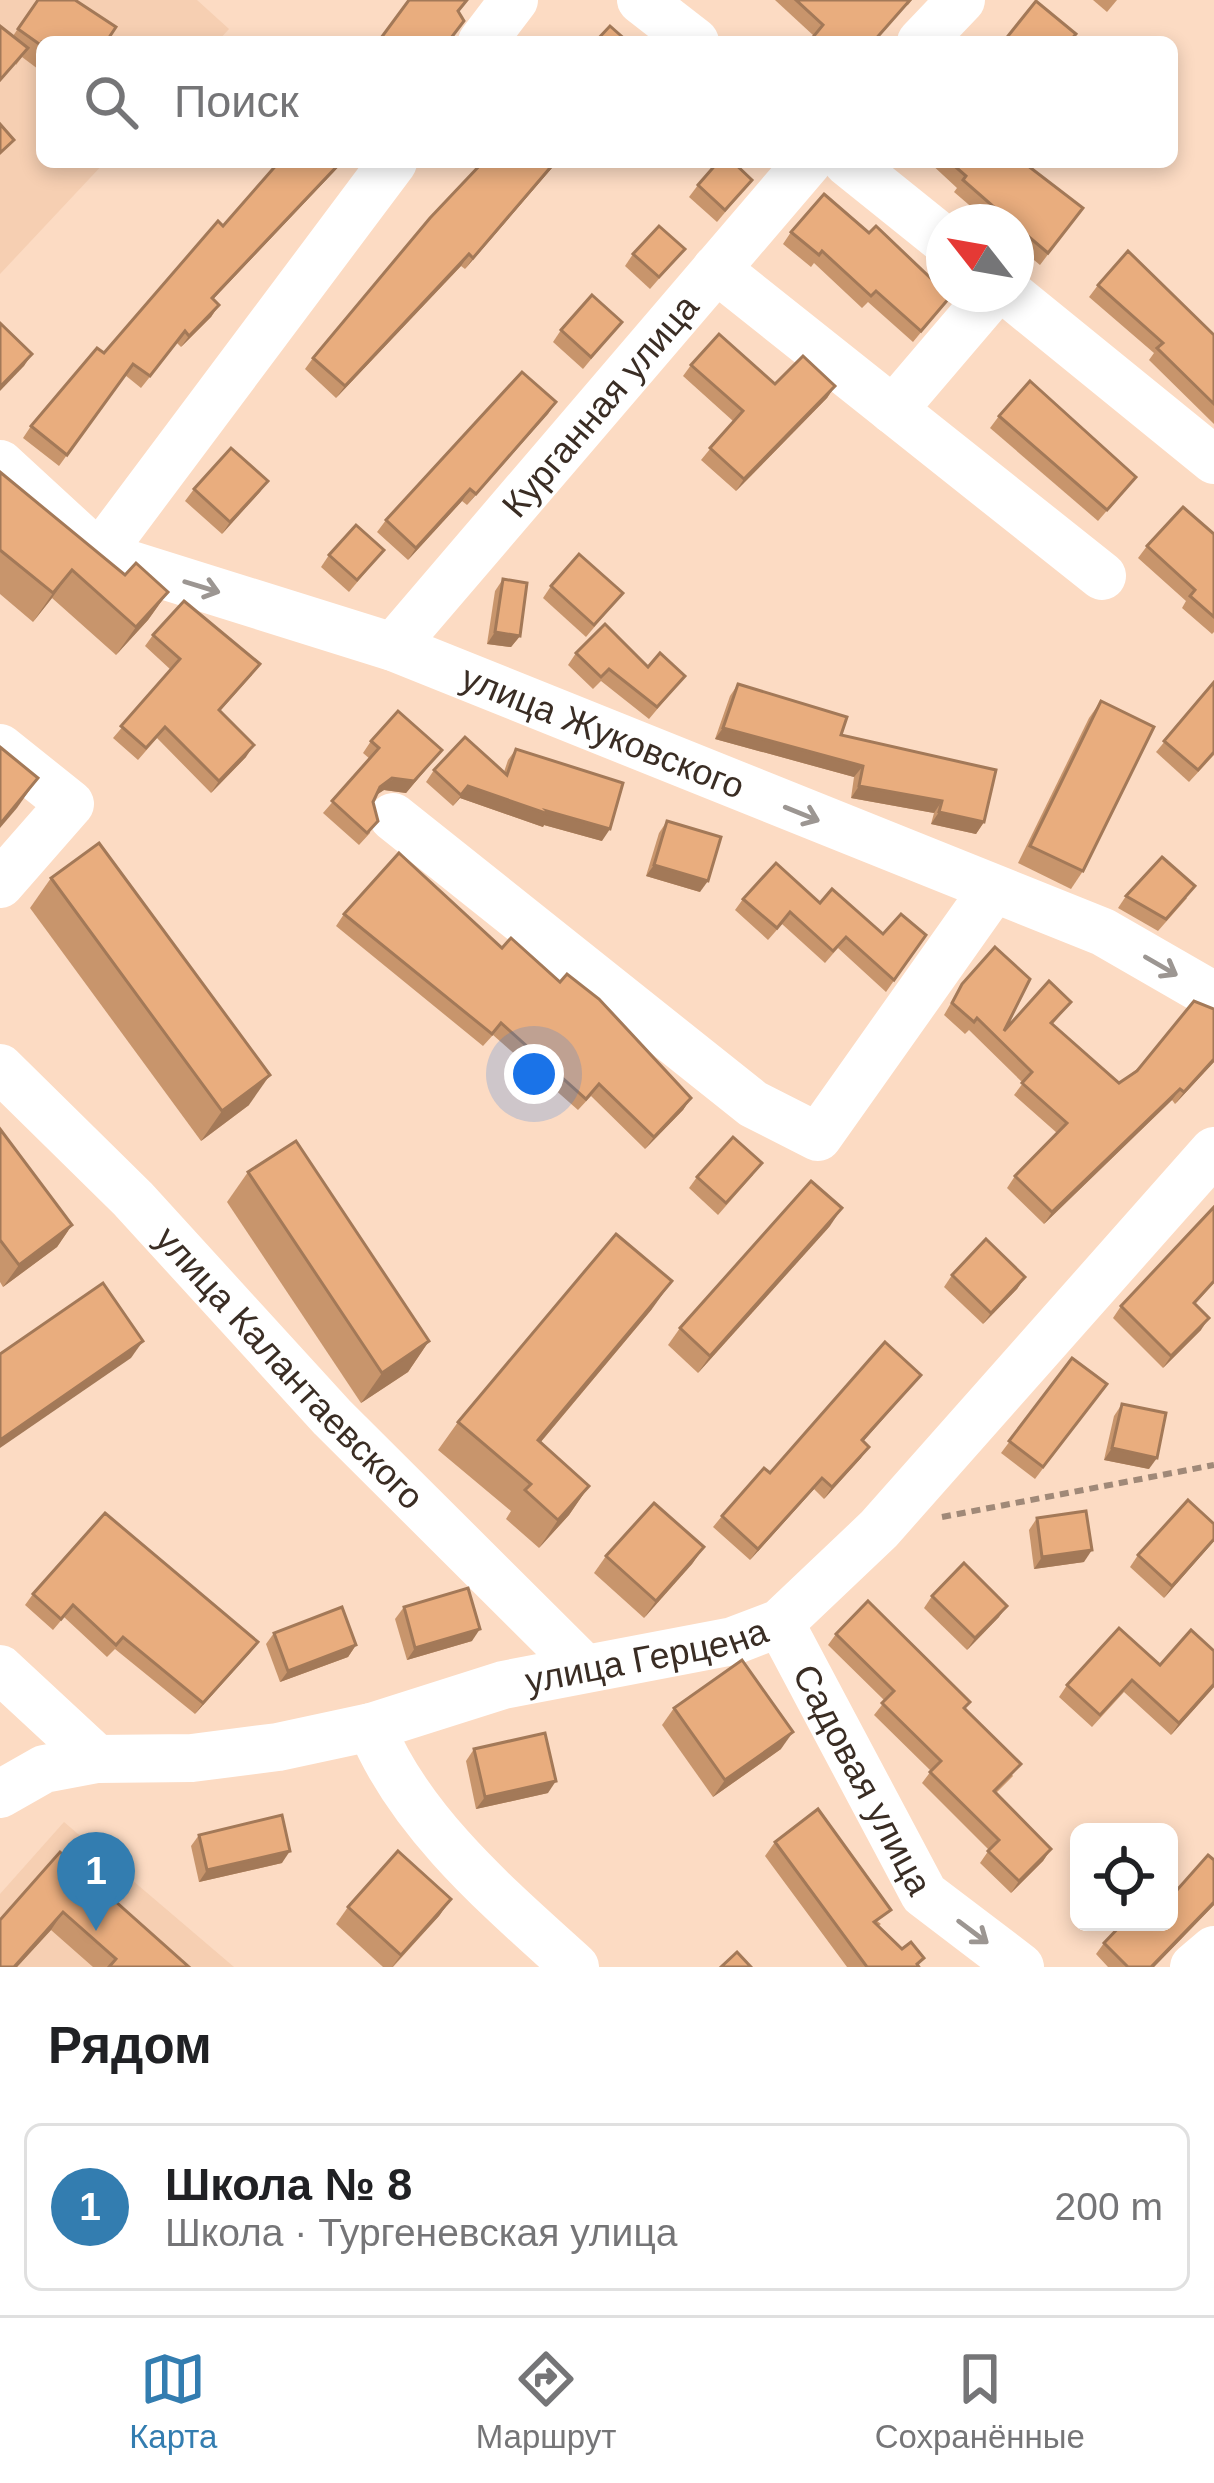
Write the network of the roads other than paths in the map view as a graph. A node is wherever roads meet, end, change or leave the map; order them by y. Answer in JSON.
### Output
{"nodes":[{"id":1,"x":514,"y":0,"type":"edge"},
{"id":2,"x":641,"y":0,"type":"edge"},
{"id":3,"x":961,"y":0,"type":"edge"},
{"id":4,"x":487,"y":36,"type":"edge"},
{"id":5,"x":687,"y":36,"type":"edge"},
{"id":6,"x":927,"y":36,"type":"edge"},
{"id":7,"x":389,"y":168,"type":"edge"},
{"id":8,"x":803,"y":168,"type":"edge"},
{"id":9,"x":855,"y":168,"type":"edge"},
{"id":10,"x":926,"y":225,"type":"edge"},
{"id":11,"x":716,"y":269,"type":"junction"},
{"id":12,"x":977,"y":312,"type":"edge"},
{"id":13,"x":1032,"y":312,"type":"edge"},
{"id":14,"x":893,"y":410,"type":"junction"},
{"id":15,"x":1214,"y":460,"type":"edge"},
{"id":16,"x":0,"y":464,"type":"edge"},
{"id":17,"x":99,"y":556,"type":"junction"},
{"id":18,"x":1102,"y":576,"type":"dead end"},
{"id":19,"x":393,"y":646,"type":"junction"},
{"id":20,"x":0,"y":748,"type":"edge"},
{"id":21,"x":393,"y":817,"type":"dead end"},
{"id":22,"x":0,"y":884,"type":"edge"},
{"id":23,"x":992,"y":891,"type":"junction"},
{"id":24,"x":1214,"y":996,"type":"edge"},
{"id":25,"x":0,"y":1068,"type":"edge"},
{"id":26,"x":1214,"y":1151,"type":"edge"},
{"id":27,"x":780,"y":1623,"type":"junction"},
{"id":28,"x":581,"y":1666,"type":"junction"},
{"id":29,"x":0,"y":1669,"type":"edge"},
{"id":30,"x":371,"y":1727,"type":"junction"},
{"id":31,"x":97,"y":1760,"type":"junction"},
{"id":32,"x":0,"y":1794,"type":"edge"},
{"id":33,"x":1214,"y":1950,"type":"edge"},
{"id":34,"x":575,"y":1967,"type":"edge"},
{"id":35,"x":1020,"y":1967,"type":"edge"},
{"id":36,"x":1194,"y":1967,"type":"edge"}],
"edges":[{"from":1,"to":4,"type":"street"},
{"from":2,"to":5,"type":"street"},
{"from":3,"to":6,"type":"street"},
{"from":7,"to":17,"type":"street"},
{"from":8,"to":11,"type":"street","name":"Курганная улица"},
{"from":9,"to":10,"type":"street"},
{"from":11,"to":14,"type":"street"},
{"from":11,"to":19,"type":"street","name":"Курганная улица"},
{"from":12,"to":14,"type":"street"},
{"from":13,"to":15,"type":"street"},
{"from":14,"to":18,"type":"street"},
{"from":16,"to":17,"type":"street","name":"улица Жуковского"},
{"from":17,"to":19,"type":"street","name":"улица Жуковского","one_way":true},
{"from":19,"to":23,"type":"street","name":"улица Жуковского","one_way":true},
{"from":20,"to":22,"type":"street"},
{"from":21,"to":23,"type":"street"},
{"from":23,"to":24,"type":"street","name":"улица Жуковского","one_way":true},
{"from":25,"to":28,"type":"street","name":"улица Калантаевского"},
{"from":26,"to":27,"type":"street","name":"улица Герцена"},
{"from":27,"to":28,"type":"street","name":"улица Герцена"},
{"from":27,"to":35,"type":"street","name":"Садовая улица","one_way":true},
{"from":28,"to":30,"type":"street","name":"улица Герцена"},
{"from":29,"to":31,"type":"street"},
{"from":30,"to":31,"type":"street","name":"улица Герцена"},
{"from":30,"to":34,"type":"street"},
{"from":31,"to":32,"type":"street","name":"улица Герцена"},
{"from":33,"to":36,"type":"street"}]}
